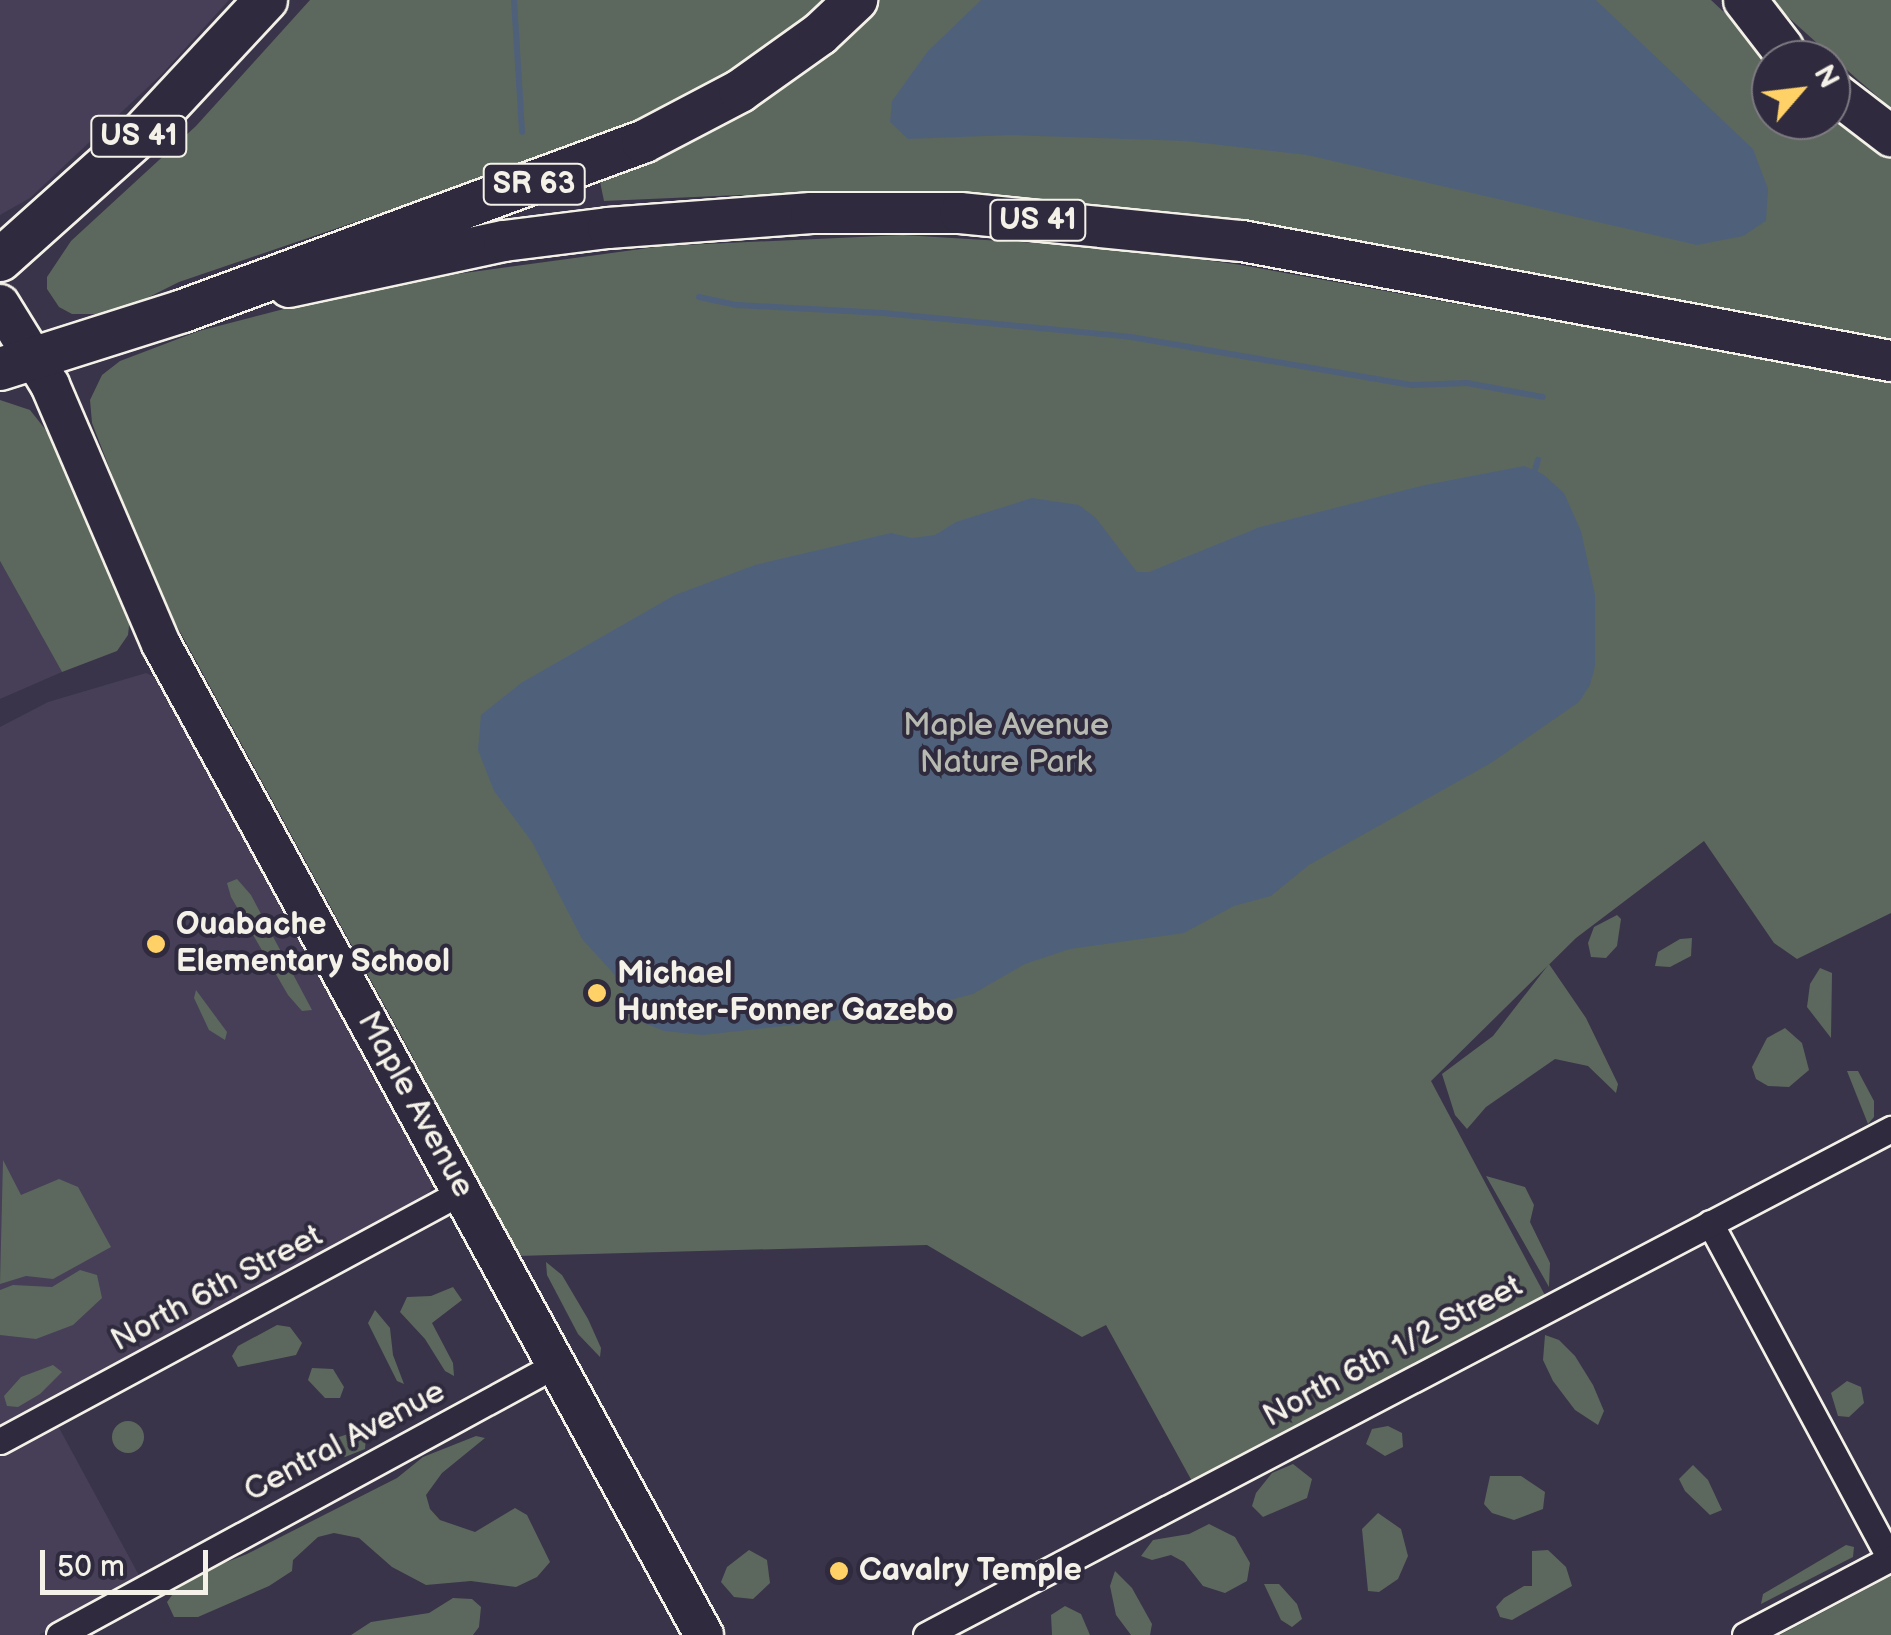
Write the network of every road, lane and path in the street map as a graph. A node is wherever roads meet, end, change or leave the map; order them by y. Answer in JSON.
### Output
{"nodes":[{"id":1,"x":266,"y":0,"type":"edge"},
{"id":2,"x":856,"y":0,"type":"edge"},
{"id":3,"x":1724,"y":0,"type":"edge"},
{"id":4,"x":1745,"y":0,"type":"edge"},
{"id":5,"x":1772,"y":40,"type":"edge"},
{"id":6,"x":1778,"y":40,"type":"edge"},
{"id":7,"x":1851,"y":105,"type":"edge"},
{"id":8,"x":1891,"y":136,"type":"edge"},
{"id":9,"x":0,"y":260,"type":"edge"},
{"id":10,"x":0,"y":304,"type":"edge"},
{"id":11,"x":183,"y":311,"type":"junction"},
{"id":12,"x":1891,"y":362,"type":"edge"},
{"id":13,"x":17,"y":364,"type":"edge"},
{"id":14,"x":1891,"y":1129,"type":"edge"},
{"id":15,"x":462,"y":1191,"type":"junction"},
{"id":16,"x":1710,"y":1223,"type":"junction"},
{"id":17,"x":557,"y":1364,"type":"junction"},
{"id":18,"x":0,"y":1441,"type":"edge"},
{"id":19,"x":1891,"y":1558,"type":"edge"},
{"id":20,"x":59,"y":1635,"type":"edge"},
{"id":21,"x":704,"y":1635,"type":"edge"},
{"id":22,"x":926,"y":1635,"type":"edge"},
{"id":23,"x":1744,"y":1635,"type":"edge"}],
"edges":[{"from":1,"to":9,"type":"highway","number":"US 41"},
{"from":2,"to":11,"type":"highway","number":"SR 63"},
{"from":3,"to":5,"type":"main road"},
{"from":4,"to":6,"type":"highway"},
{"from":7,"to":8,"type":"main road"},
{"from":10,"to":13,"type":"main road","name":"Maple Avenue"},
{"from":11,"to":12,"type":"main road","number":"US 41"},
{"from":11,"to":13,"type":"highway","number":"US 41"},
{"from":13,"to":15,"type":"main road","name":"Maple Avenue"},
{"from":14,"to":16,"type":"street","name":"North 6th 1/2 Street"},
{"from":15,"to":17,"type":"main road","name":"Maple Avenue"},
{"from":15,"to":18,"type":"street","name":"North 6th Street"},
{"from":16,"to":19,"type":"street"},
{"from":16,"to":22,"type":"street","name":"North 6th 1/2 Street"},
{"from":17,"to":20,"type":"street","name":"Central Avenue"},
{"from":17,"to":21,"type":"main road","name":"Maple Avenue"},
{"from":19,"to":23,"type":"street"}]}
